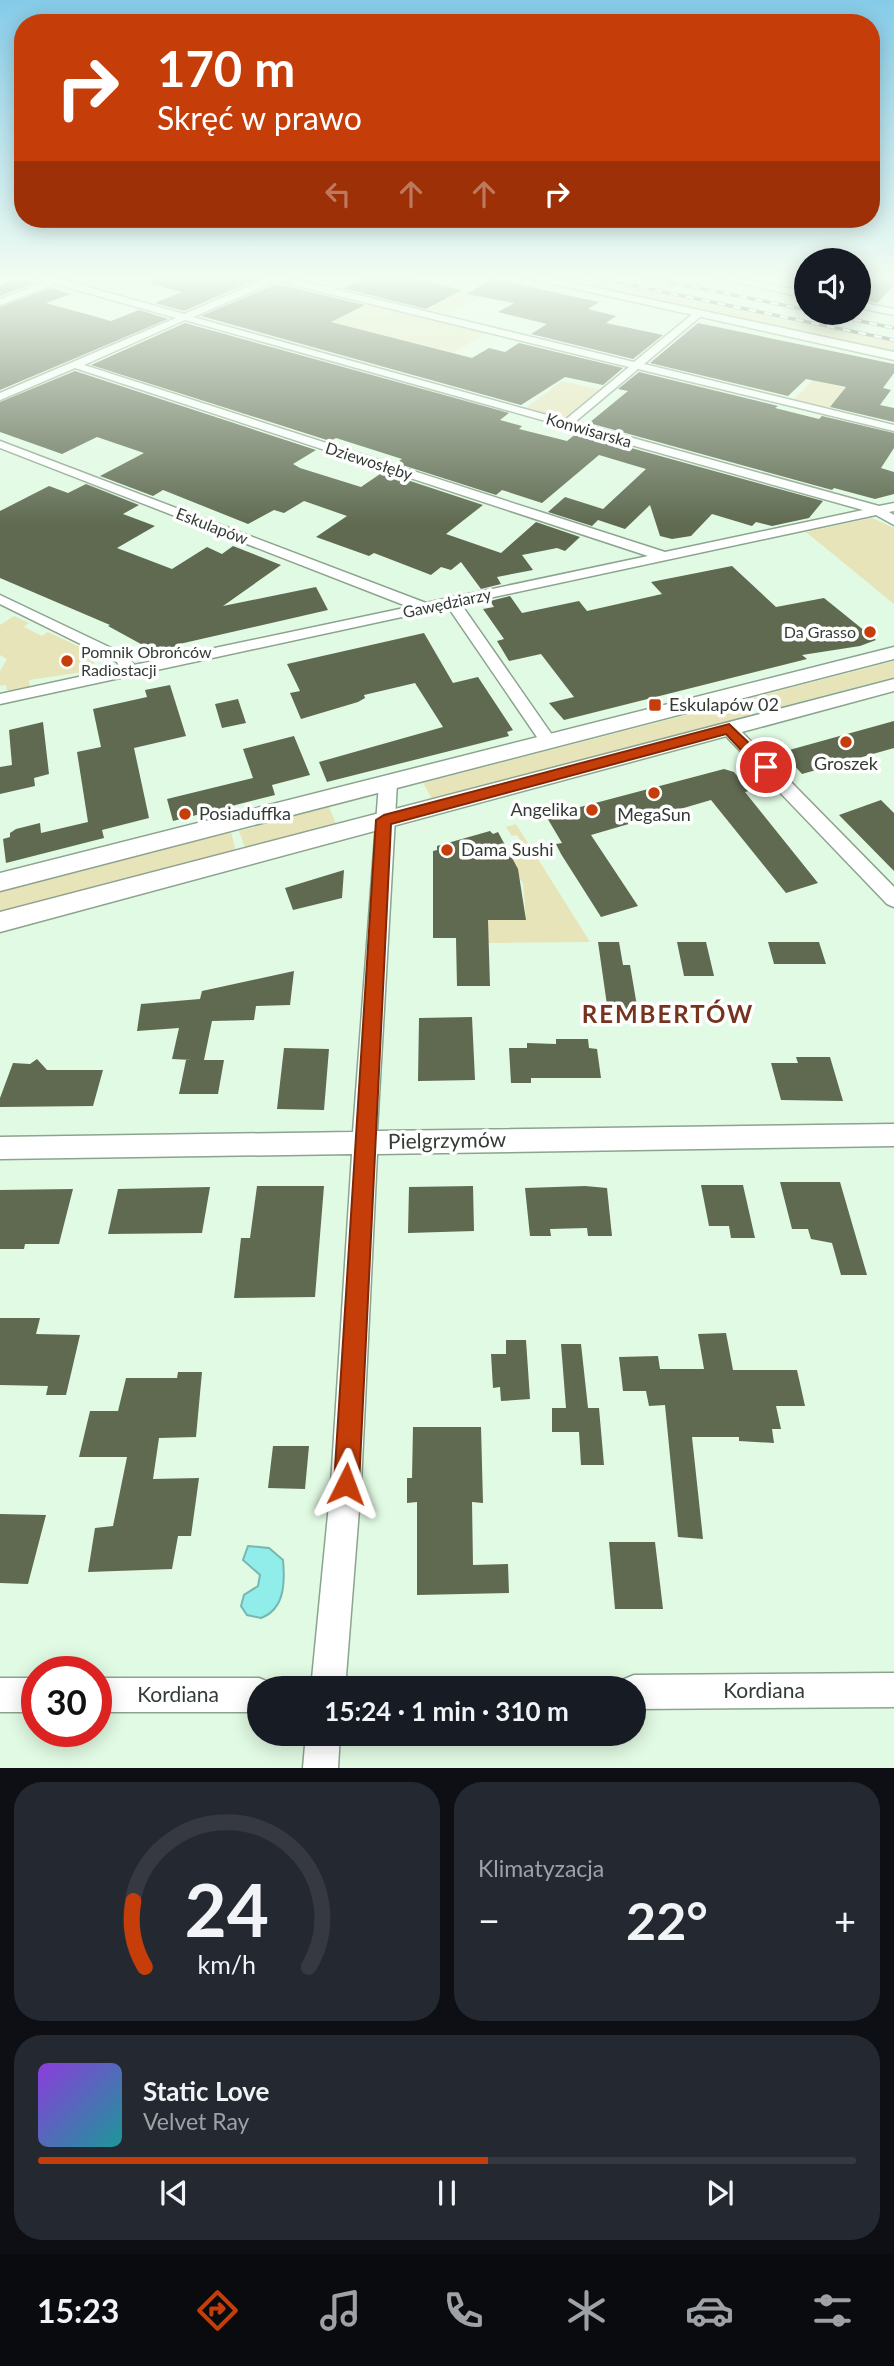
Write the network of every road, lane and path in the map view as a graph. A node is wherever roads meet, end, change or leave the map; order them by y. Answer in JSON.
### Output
{"nodes":[{"id":1,"x":88,"y":360,"type":"edge"},
{"id":2,"x":334,"y":360,"type":"edge"},
{"id":3,"x":611,"y":360,"type":"edge"},
{"id":4,"x":645,"y":360,"type":"edge"},
{"id":5,"x":75,"y":365,"type":"junction"},
{"id":6,"x":637,"y":366,"type":"junction"},
{"id":7,"x":0,"y":397,"type":"edge"},
{"id":8,"x":566,"y":424,"type":"junction"},
{"id":9,"x":894,"y":428,"type":"edge"},
{"id":10,"x":0,"y":444,"type":"edge"},
{"id":11,"x":894,"y":507,"type":"edge"},
{"id":12,"x":878,"y":510,"type":"junction"},
{"id":13,"x":894,"y":521,"type":"edge"},
{"id":14,"x":664,"y":556,"type":"junction"},
{"id":15,"x":0,"y":599,"type":"edge"},
{"id":16,"x":452,"y":602,"type":"junction"},
{"id":17,"x":424,"y":608,"type":"junction"},
{"id":18,"x":894,"y":653,"type":"edge"},
{"id":19,"x":129,"y":671,"type":"junction"},
{"id":20,"x":894,"y":685,"type":"edge"},
{"id":21,"x":0,"y":699,"type":"edge"},
{"id":22,"x":729,"y":729,"type":"junction"},
{"id":23,"x":549,"y":742,"type":"junction"},
{"id":24,"x":388,"y":783,"type":"junction"},
{"id":25,"x":384,"y":820,"type":"junction"},
{"id":26,"x":0,"y":882,"type":"edge"},
{"id":27,"x":894,"y":899,"type":"edge"},
{"id":28,"x":0,"y":922,"type":"edge"},
{"id":29,"x":894,"y":1135,"type":"edge"},
{"id":30,"x":364,"y":1142,"type":"junction"},
{"id":31,"x":0,"y":1148,"type":"edge"},
{"id":32,"x":329,"y":1676,"type":"edge"},
{"id":33,"x":894,"y":1690,"type":"edge"},
{"id":34,"x":646,"y":1692,"type":"edge"},
{"id":35,"x":0,"y":1695,"type":"edge"},
{"id":36,"x":21,"y":1695,"type":"edge"},
{"id":37,"x":112,"y":1695,"type":"edge"},
{"id":38,"x":247,"y":1695,"type":"edge"},
{"id":39,"x":322,"y":1746,"type":"edge"},
{"id":40,"x":320,"y":1768,"type":"edge"}],
"edges":[{"from":1,"to":5,"type":"street"},
{"from":2,"to":8,"type":"street","name":"Konwisarska"},
{"from":3,"to":6,"type":"street"},
{"from":4,"to":6,"type":"street"},
{"from":5,"to":7,"type":"street"},
{"from":5,"to":14,"type":"street","name":"Dziewosłęby"},
{"from":6,"to":8,"type":"street"},
{"from":6,"to":9,"type":"street"},
{"from":8,"to":12,"type":"street","name":"Konwisarska"},
{"from":10,"to":17,"type":"street","name":"Eskulapów"},
{"from":11,"to":12,"type":"street","name":"Gawędziarzy"},
{"from":12,"to":13,"type":"street","name":"Konwisarska"},
{"from":12,"to":14,"type":"street","name":"Gawędziarzy"},
{"from":14,"to":16,"type":"street","name":"Gawędziarzy"},
{"from":15,"to":19,"type":"street"},
{"from":16,"to":17,"type":"street","name":"Gawędziarzy"},
{"from":16,"to":23,"type":"street"},
{"from":17,"to":19,"type":"street","name":"Gawędziarzy"},
{"from":18,"to":23,"type":"street"},
{"from":19,"to":21,"type":"street","name":"Gawędziarzy"},
{"from":20,"to":22,"type":"street"},
{"from":22,"to":25,"type":"street"},
{"from":22,"to":27,"type":"street"},
{"from":23,"to":24,"type":"street"},
{"from":24,"to":25,"type":"street"},
{"from":24,"to":26,"type":"street"},
{"from":25,"to":28,"type":"street"},
{"from":25,"to":30,"type":"street"},
{"from":29,"to":30,"type":"street","name":"Pielgrzymów"},
{"from":30,"to":31,"type":"street","name":"Pielgrzymów"},
{"from":30,"to":32,"type":"street"},
{"from":33,"to":34,"type":"street","name":"Kordiana"},
{"from":35,"to":36,"type":"street"},
{"from":37,"to":38,"type":"street","name":"Kordiana"},
{"from":39,"to":40,"type":"street"}]}
